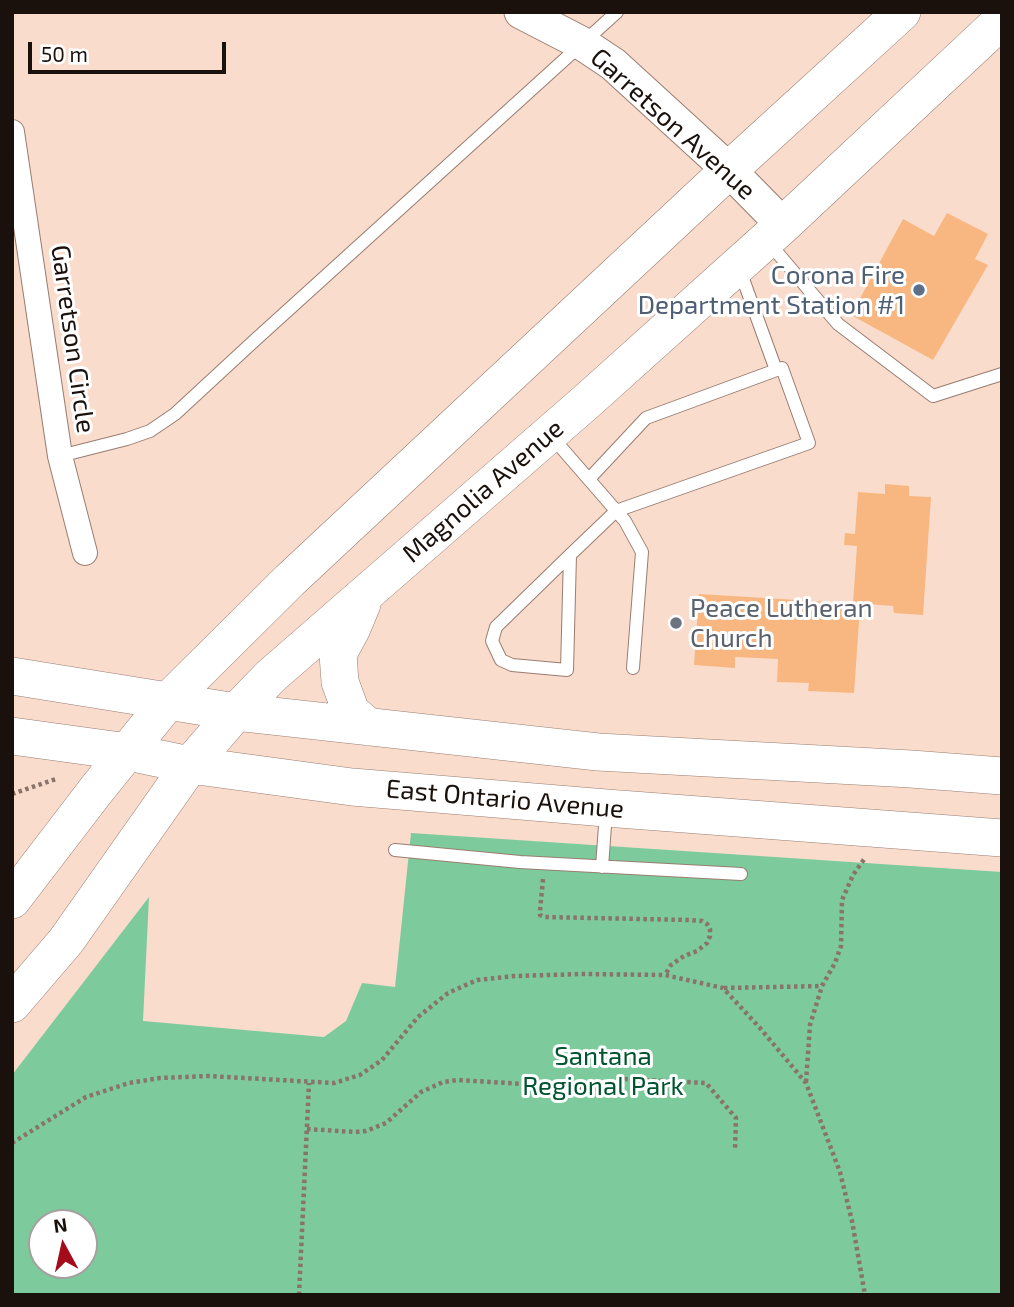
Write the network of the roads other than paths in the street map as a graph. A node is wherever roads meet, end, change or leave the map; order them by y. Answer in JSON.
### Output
{"nodes":[{"id":1,"x":520,"y":12,"type":"edge"},
{"id":2,"x":617,"y":12,"type":"edge"},
{"id":3,"x":902,"y":12,"type":"edge"},
{"id":4,"x":1002,"y":20,"type":"edge"},
{"id":5,"x":583,"y":44,"type":"junction"},
{"id":6,"x":12,"y":132,"type":"edge"},
{"id":7,"x":729,"y":170,"type":"junction"},
{"id":8,"x":775,"y":232,"type":"junction"},
{"id":9,"x":738,"y":265,"type":"junction"},
{"id":10,"x":776,"y":370,"type":"junction"},
{"id":11,"x":1002,"y":374,"type":"edge"},
{"id":12,"x":549,"y":434,"type":"junction"},
{"id":13,"x":60,"y":456,"type":"junction"},
{"id":14,"x":589,"y":480,"type":"junction"},
{"id":15,"x":616,"y":511,"type":"junction"},
{"id":16,"x":85,"y":553,"type":"dead end"},
{"id":17,"x":570,"y":555,"type":"junction"},
{"id":18,"x":368,"y":591,"type":"junction"},
{"id":19,"x":633,"y":668,"type":"dead end"},
{"id":20,"x":12,"y":676,"type":"edge"},
{"id":21,"x":169,"y":701,"type":"junction"},
{"id":22,"x":236,"y":712,"type":"junction"},
{"id":23,"x":369,"y":727,"type":"junction"},
{"id":24,"x":12,"y":736,"type":"edge"},
{"id":25,"x":128,"y":752,"type":"junction"},
{"id":26,"x":190,"y":765,"type":"junction"},
{"id":27,"x":1002,"y":776,"type":"edge"},
{"id":28,"x":606,"y":808,"type":"junction"},
{"id":29,"x":1002,"y":838,"type":"edge"},
{"id":30,"x":396,"y":850,"type":"dead end"},
{"id":31,"x":602,"y":867,"type":"junction"},
{"id":32,"x":741,"y":874,"type":"dead end"},
{"id":33,"x":12,"y":900,"type":"edge"},
{"id":34,"x":12,"y":1004,"type":"edge"}],
"edges":[{"from":1,"to":5,"type":"street","name":"Garretson Avenue"},
{"from":2,"to":5,"type":"lane"},
{"from":3,"to":7,"type":"main road"},
{"from":4,"to":8,"type":"main road","name":"Magnolia Avenue"},
{"from":5,"to":7,"type":"street","name":"Garretson Avenue"},
{"from":5,"to":13,"type":"lane"},
{"from":6,"to":13,"type":"street","name":"Garretson Circle"},
{"from":7,"to":8,"type":"street","name":"Garretson Avenue"},
{"from":7,"to":21,"type":"main road"},
{"from":8,"to":9,"type":"main road","name":"Magnolia Avenue"},
{"from":8,"to":11,"type":"lane"},
{"from":9,"to":10,"type":"lane"},
{"from":9,"to":12,"type":"main road","name":"Magnolia Avenue"},
{"from":10,"to":14,"type":"lane"},
{"from":10,"to":15,"type":"lane"},
{"from":12,"to":14,"type":"lane"},
{"from":12,"to":18,"type":"main road","name":"Magnolia Avenue"},
{"from":13,"to":16,"type":"street","name":"Garretson Circle"},
{"from":14,"to":15,"type":"lane"},
{"from":15,"to":17,"type":"lane"},
{"from":15,"to":19,"type":"lane"},
{"from":17,"to":17,"type":"lane"},
{"from":18,"to":22,"type":"main road","name":"Magnolia Avenue"},
{"from":18,"to":23,"type":"main road"},
{"from":20,"to":21,"type":"main road"},
{"from":21,"to":22,"type":"main road"},
{"from":21,"to":25,"type":"main road"},
{"from":22,"to":23,"type":"main road"},
{"from":22,"to":26,"type":"main road","name":"Magnolia Avenue"},
{"from":23,"to":27,"type":"main road"},
{"from":24,"to":25,"type":"main road","name":"East Ontario Avenue"},
{"from":25,"to":26,"type":"main road","name":"East Ontario Avenue"},
{"from":25,"to":33,"type":"main road"},
{"from":26,"to":28,"type":"main road","name":"East Ontario Avenue"},
{"from":26,"to":34,"type":"main road","name":"Magnolia Avenue"},
{"from":28,"to":29,"type":"main road","name":"East Ontario Avenue"},
{"from":28,"to":31,"type":"lane"},
{"from":30,"to":31,"type":"lane"},
{"from":31,"to":32,"type":"lane"}]}
